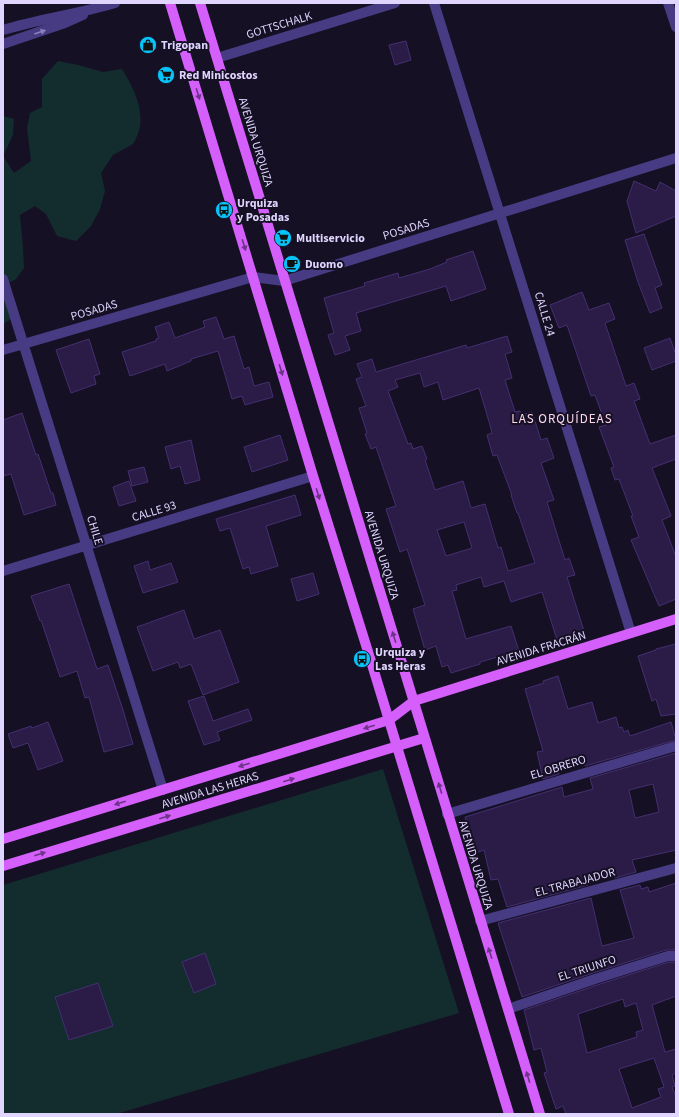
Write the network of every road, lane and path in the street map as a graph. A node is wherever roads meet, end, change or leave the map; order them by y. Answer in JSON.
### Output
{"nodes":[{"id":1,"x":115,"y":3,"type":"edge"},
{"id":2,"x":170,"y":3,"type":"edge"},
{"id":3,"x":200,"y":3,"type":"edge"},
{"id":4,"x":395,"y":3,"type":"edge"},
{"id":5,"x":434,"y":3,"type":"edge"},
{"id":6,"x":668,"y":3,"type":"edge"},
{"id":7,"x":95,"y":9,"type":"junction"},
{"id":8,"x":676,"y":27,"type":"edge"},
{"id":9,"x":3,"y":30,"type":"edge"},
{"id":10,"x":3,"y":44,"type":"edge"},
{"id":11,"x":217,"y":58,"type":"junction"},
{"id":12,"x":676,"y":158,"type":"edge"},
{"id":13,"x":500,"y":214,"type":"junction"},
{"id":14,"x":253,"y":277,"type":"junction"},
{"id":15,"x":3,"y":279,"type":"edge"},
{"id":16,"x":284,"y":280,"type":"junction"},
{"id":17,"x":23,"y":344,"type":"junction"},
{"id":18,"x":3,"y":350,"type":"edge"},
{"id":19,"x":313,"y":476,"type":"junction"},
{"id":20,"x":86,"y":545,"type":"junction"},
{"id":21,"x":3,"y":571,"type":"edge"},
{"id":22,"x":676,"y":619,"type":"edge"},
{"id":23,"x":631,"y":633,"type":"junction"},
{"id":24,"x":414,"y":701,"type":"junction"},
{"id":25,"x":389,"y":720,"type":"junction"},
{"id":26,"x":424,"y":738,"type":"junction"},
{"id":27,"x":676,"y":746,"type":"edge"},
{"id":28,"x":397,"y":747,"type":"junction"},
{"id":29,"x":162,"y":790,"type":"junction"},
{"id":30,"x":448,"y":814,"type":"junction"},
{"id":31,"x":3,"y":839,"type":"edge"},
{"id":32,"x":3,"y":866,"type":"edge"},
{"id":33,"x":676,"y":868,"type":"edge"},
{"id":34,"x":480,"y":921,"type":"junction"},
{"id":35,"x":676,"y":956,"type":"edge"},
{"id":36,"x":508,"y":1009,"type":"junction"},
{"id":37,"x":509,"y":1114,"type":"edge"},
{"id":38,"x":540,"y":1114,"type":"edge"}],
"edges":[{"from":1,"to":7,"type":"street"},
{"from":2,"to":14,"type":"main road","one_way":true},
{"from":3,"to":11,"type":"main road","name":"AVENIDA URQUIZA"},
{"from":4,"to":11,"type":"street","name":"GOTTSCHALK"},
{"from":5,"to":13,"type":"street","name":"CALLE 24"},
{"from":6,"to":8,"type":"street"},
{"from":7,"to":9,"type":"street"},
{"from":10,"to":7,"type":"street","one_way":true},
{"from":11,"to":16,"type":"main road","name":"AVENIDA URQUIZA"},
{"from":12,"to":13,"type":"street","name":"POSADAS"},
{"from":13,"to":16,"type":"street","name":"POSADAS"},
{"from":13,"to":23,"type":"street","name":"CALLE 24"},
{"from":14,"to":16,"type":"street","name":"POSADAS"},
{"from":14,"to":17,"type":"street","name":"POSADAS"},
{"from":14,"to":19,"type":"main road","one_way":true},
{"from":15,"to":17,"type":"street","name":"CHILE"},
{"from":24,"to":16,"type":"main road","name":"AVENIDA URQUIZA","one_way":true},
{"from":17,"to":18,"type":"street","name":"POSADAS"},
{"from":17,"to":20,"type":"street","name":"CHILE"},
{"from":19,"to":20,"type":"street","name":"CALLE 93"},
{"from":19,"to":25,"type":"main road","one_way":true},
{"from":20,"to":21,"type":"street","name":"CALLE 93"},
{"from":20,"to":29,"type":"street","name":"CHILE"},
{"from":22,"to":23,"type":"main road","name":"AVENIDA FRACRÁN"},
{"from":23,"to":24,"type":"main road","name":"AVENIDA FRACRÁN"},
{"from":24,"to":25,"type":"main road","name":"AVENIDA LAS HERAS"},
{"from":24,"to":26,"type":"main road","name":"AVENIDA URQUIZA"},
{"from":25,"to":28,"type":"main road"},
{"from":25,"to":29,"type":"main road","name":"AVENIDA LAS HERAS","one_way":true},
{"from":26,"to":28,"type":"main road","name":"AVENIDA LAS HERAS"},
{"from":30,"to":26,"type":"main road","name":"AVENIDA URQUIZA","one_way":true},
{"from":27,"to":30,"type":"street","name":"EL OBRERO"},
{"from":32,"to":28,"type":"main road","name":"AVENIDA LAS HERAS","one_way":true},
{"from":28,"to":37,"type":"main road"},
{"from":29,"to":31,"type":"main road","name":"AVENIDA LAS HERAS","one_way":true},
{"from":30,"to":34,"type":"main road","name":"AVENIDA URQUIZA"},
{"from":33,"to":34,"type":"street","name":"EL TRABAJADOR"},
{"from":36,"to":34,"type":"main road","name":"AVENIDA URQUIZA","one_way":true},
{"from":35,"to":36,"type":"street","name":"EL TRIUNFO"},
{"from":38,"to":36,"type":"main road","name":"AVENIDA URQUIZA","one_way":true}]}
